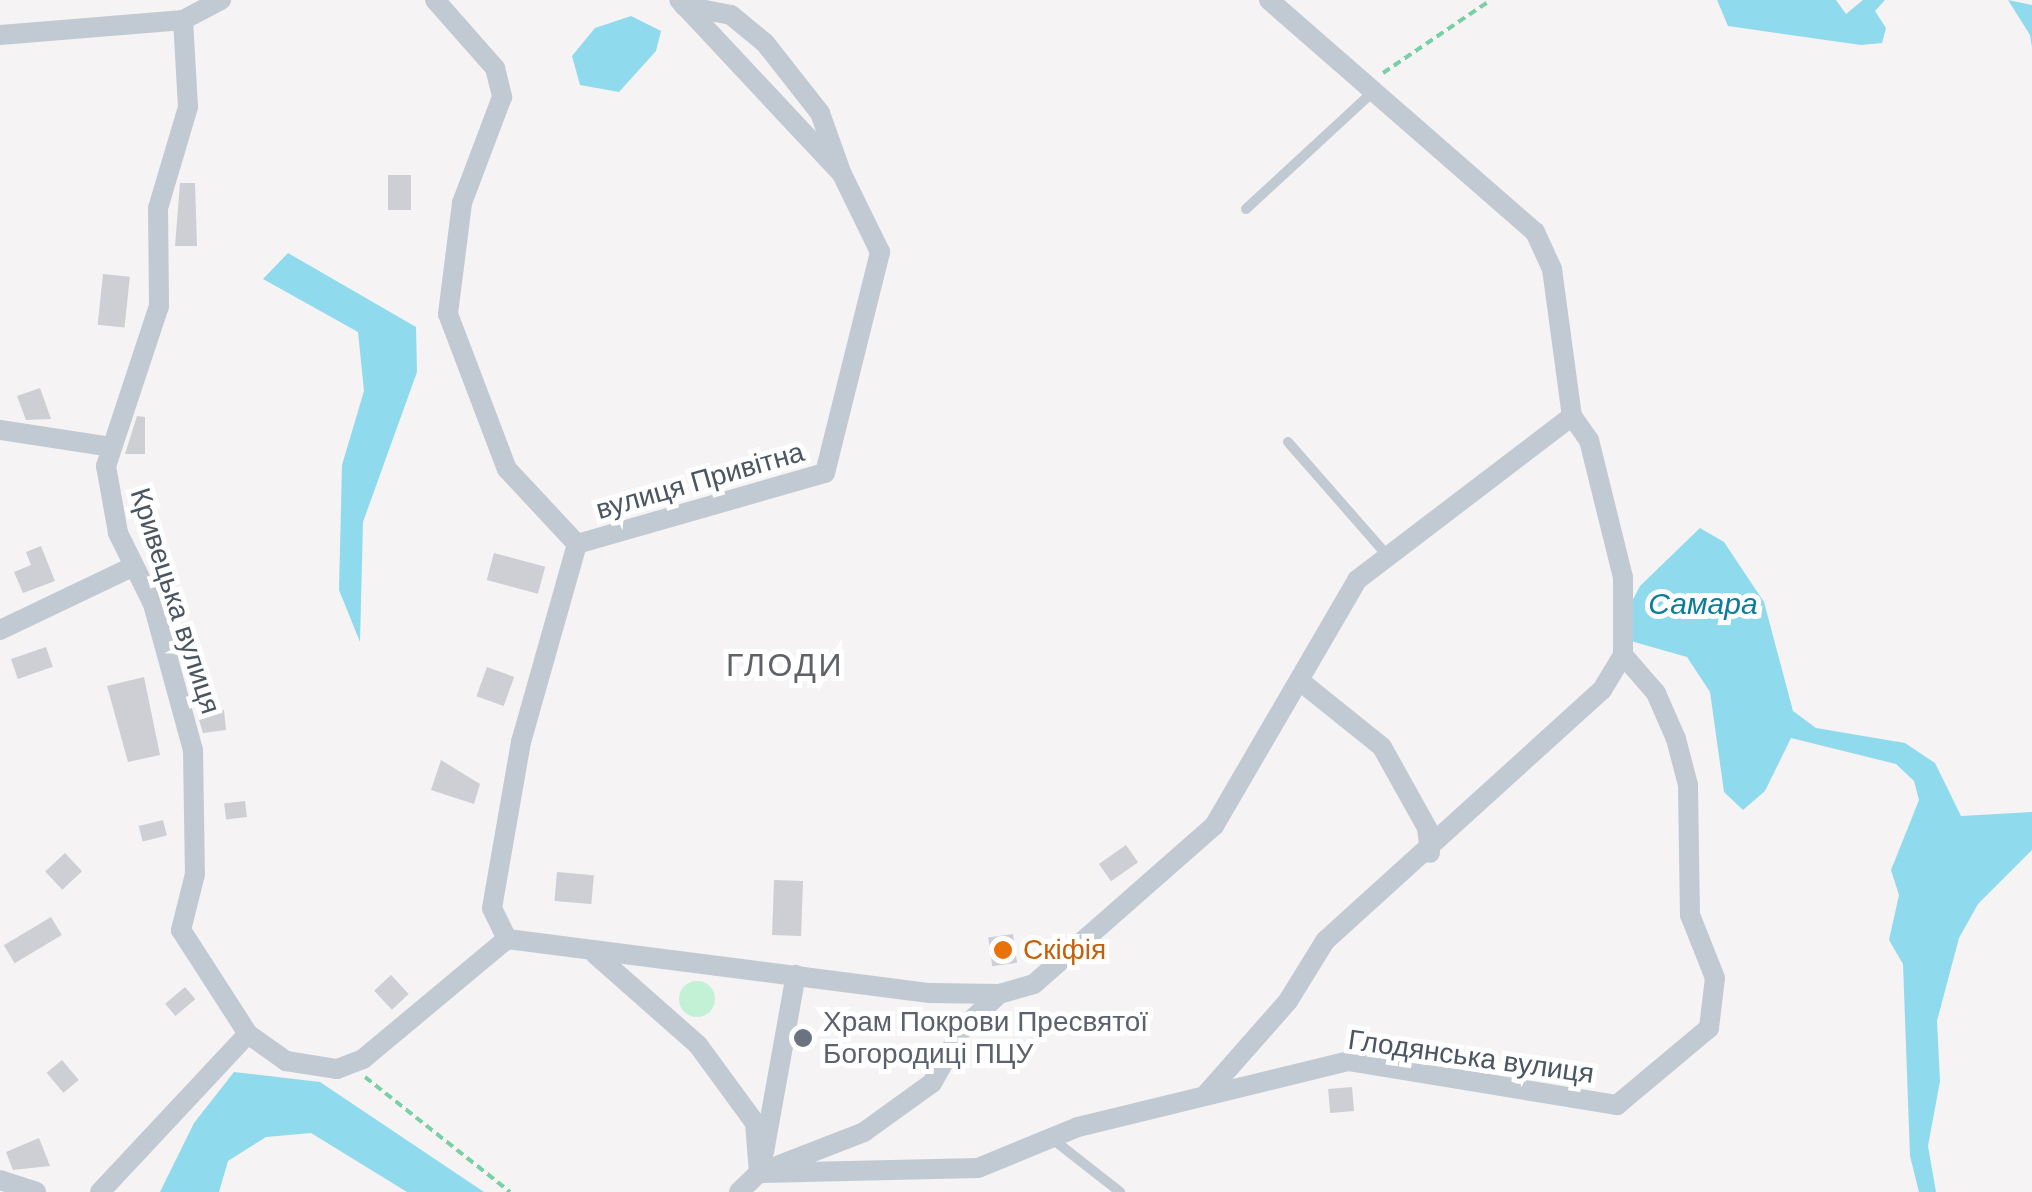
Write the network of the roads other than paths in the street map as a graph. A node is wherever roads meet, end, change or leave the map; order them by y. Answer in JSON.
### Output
{"nodes":[{"id":1,"x":222,"y":0,"type":"edge"},
{"id":2,"x":435,"y":0,"type":"edge"},
{"id":3,"x":1269,"y":0,"type":"edge"},
{"id":4,"x":682,"y":3,"type":"edge"},
{"id":5,"x":182,"y":20,"type":"junction"},
{"id":6,"x":0,"y":35,"type":"edge"},
{"id":7,"x":1378,"y":87,"type":"junction"},
{"id":8,"x":842,"y":174,"type":"junction"},
{"id":9,"x":1246,"y":209,"type":"dead end"},
{"id":10,"x":1572,"y":416,"type":"junction"},
{"id":11,"x":0,"y":430,"type":"edge"},
{"id":12,"x":1288,"y":442,"type":"dead end"},
{"id":13,"x":111,"y":447,"type":"junction"},
{"id":14,"x":577,"y":544,"type":"junction"},
{"id":15,"x":1386,"y":554,"type":"junction"},
{"id":16,"x":134,"y":566,"type":"junction"},
{"id":17,"x":0,"y":630,"type":"edge"},
{"id":18,"x":1623,"y":655,"type":"junction"},
{"id":19,"x":1300,"y":681,"type":"junction"},
{"id":20,"x":1430,"y":854,"type":"junction"},
{"id":21,"x":507,"y":938,"type":"junction"},
{"id":22,"x":596,"y":955,"type":"junction"},
{"id":23,"x":796,"y":974,"type":"junction"},
{"id":24,"x":999,"y":994,"type":"junction"},
{"id":25,"x":248,"y":1034,"type":"junction"},
{"id":26,"x":1206,"y":1093,"type":"junction"},
{"id":27,"x":1056,"y":1141,"type":"junction"},
{"id":28,"x":758,"y":1173,"type":"junction"},
{"id":29,"x":0,"y":1180,"type":"edge"},
{"id":30,"x":36,"y":1192,"type":"edge"},
{"id":31,"x":100,"y":1192,"type":"edge"},
{"id":32,"x":739,"y":1192,"type":"edge"},
{"id":33,"x":1120,"y":1192,"type":"edge"}],
"edges":[{"from":1,"to":5,"type":"street"},
{"from":2,"to":14,"type":"street","name":"вулиця Привітна"},
{"from":3,"to":7,"type":"street"},
{"from":4,"to":8,"type":"street","name":"вулиця Привітна"},
{"from":4,"to":8,"type":"street"},
{"from":5,"to":6,"type":"street"},
{"from":5,"to":13,"type":"street","name":"Кривецька вулиця"},
{"from":7,"to":9,"type":"lane"},
{"from":7,"to":10,"type":"street"},
{"from":8,"to":14,"type":"street","name":"вулиця Привітна"},
{"from":10,"to":15,"type":"street"},
{"from":10,"to":18,"type":"street"},
{"from":11,"to":13,"type":"street"},
{"from":12,"to":15,"type":"lane"},
{"from":13,"to":16,"type":"street","name":"Кривецька вулиця"},
{"from":14,"to":21,"type":"street","name":"вулиця Привітна"},
{"from":15,"to":19,"type":"street"},
{"from":16,"to":17,"type":"street"},
{"from":16,"to":25,"type":"street","name":"Кривецька вулиця"},
{"from":18,"to":20,"type":"street"},
{"from":18,"to":26,"type":"street","name":"Глодянська вулиця"},
{"from":19,"to":20,"type":"street"},
{"from":19,"to":24,"type":"street"},
{"from":20,"to":26,"type":"street"},
{"from":21,"to":22,"type":"street"},
{"from":21,"to":25,"type":"street"},
{"from":22,"to":23,"type":"street"},
{"from":22,"to":28,"type":"street"},
{"from":23,"to":24,"type":"street"},
{"from":23,"to":28,"type":"street"},
{"from":24,"to":28,"type":"street"},
{"from":25,"to":31,"type":"street"},
{"from":26,"to":27,"type":"street","name":"Глодянська вулиця"},
{"from":27,"to":28,"type":"street","name":"Глодянська вулиця"},
{"from":27,"to":33,"type":"lane"},
{"from":28,"to":32,"type":"street"},
{"from":29,"to":30,"type":"street"}]}
